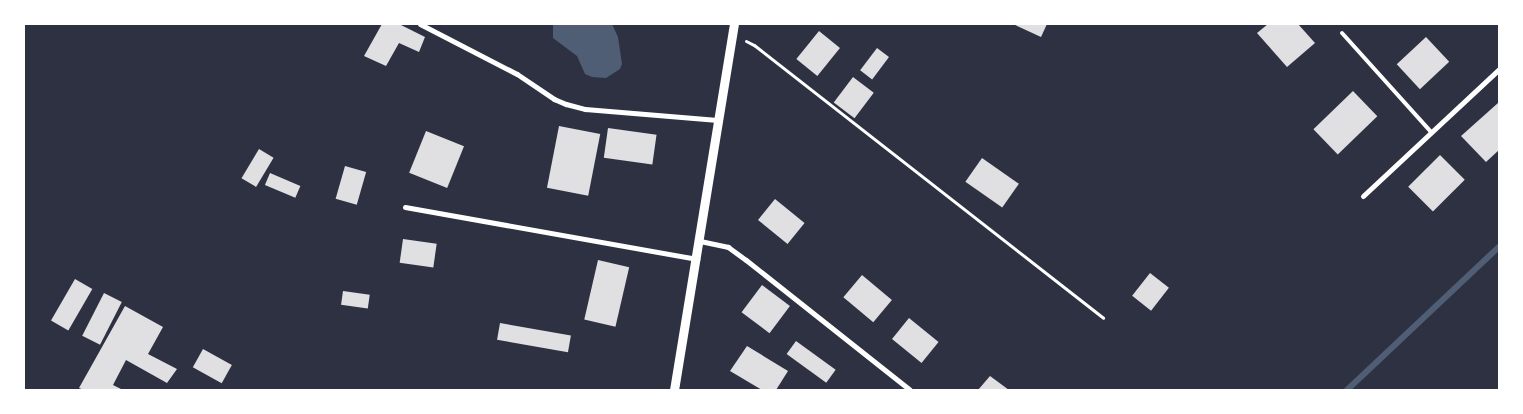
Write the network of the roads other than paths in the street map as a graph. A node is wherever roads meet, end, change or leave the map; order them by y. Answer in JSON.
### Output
{"nodes":[{"id":1,"x":420,"y":24,"type":"edge"},
{"id":2,"x":734,"y":24,"type":"edge"},
{"id":3,"x":1342,"y":32,"type":"dead end"},
{"id":4,"x":1499,"y":69,"type":"edge"},
{"id":5,"x":718,"y":120,"type":"junction"},
{"id":6,"x":1432,"y":132,"type":"junction"},
{"id":7,"x":1363,"y":196,"type":"dead end"},
{"id":8,"x":405,"y":207,"type":"dead end"},
{"id":9,"x":700,"y":241,"type":"junction"},
{"id":10,"x":697,"y":259,"type":"junction"},
{"id":11,"x":674,"y":390,"type":"edge"},
{"id":12,"x":910,"y":390,"type":"edge"}],
"edges":[{"from":1,"to":5,"type":"street"},
{"from":2,"to":5,"type":"street"},
{"from":3,"to":6,"type":"lane"},
{"from":4,"to":6,"type":"street"},
{"from":5,"to":9,"type":"street"},
{"from":6,"to":7,"type":"street"},
{"from":8,"to":10,"type":"street"},
{"from":9,"to":10,"type":"street"},
{"from":9,"to":12,"type":"street"},
{"from":10,"to":11,"type":"street"}]}
